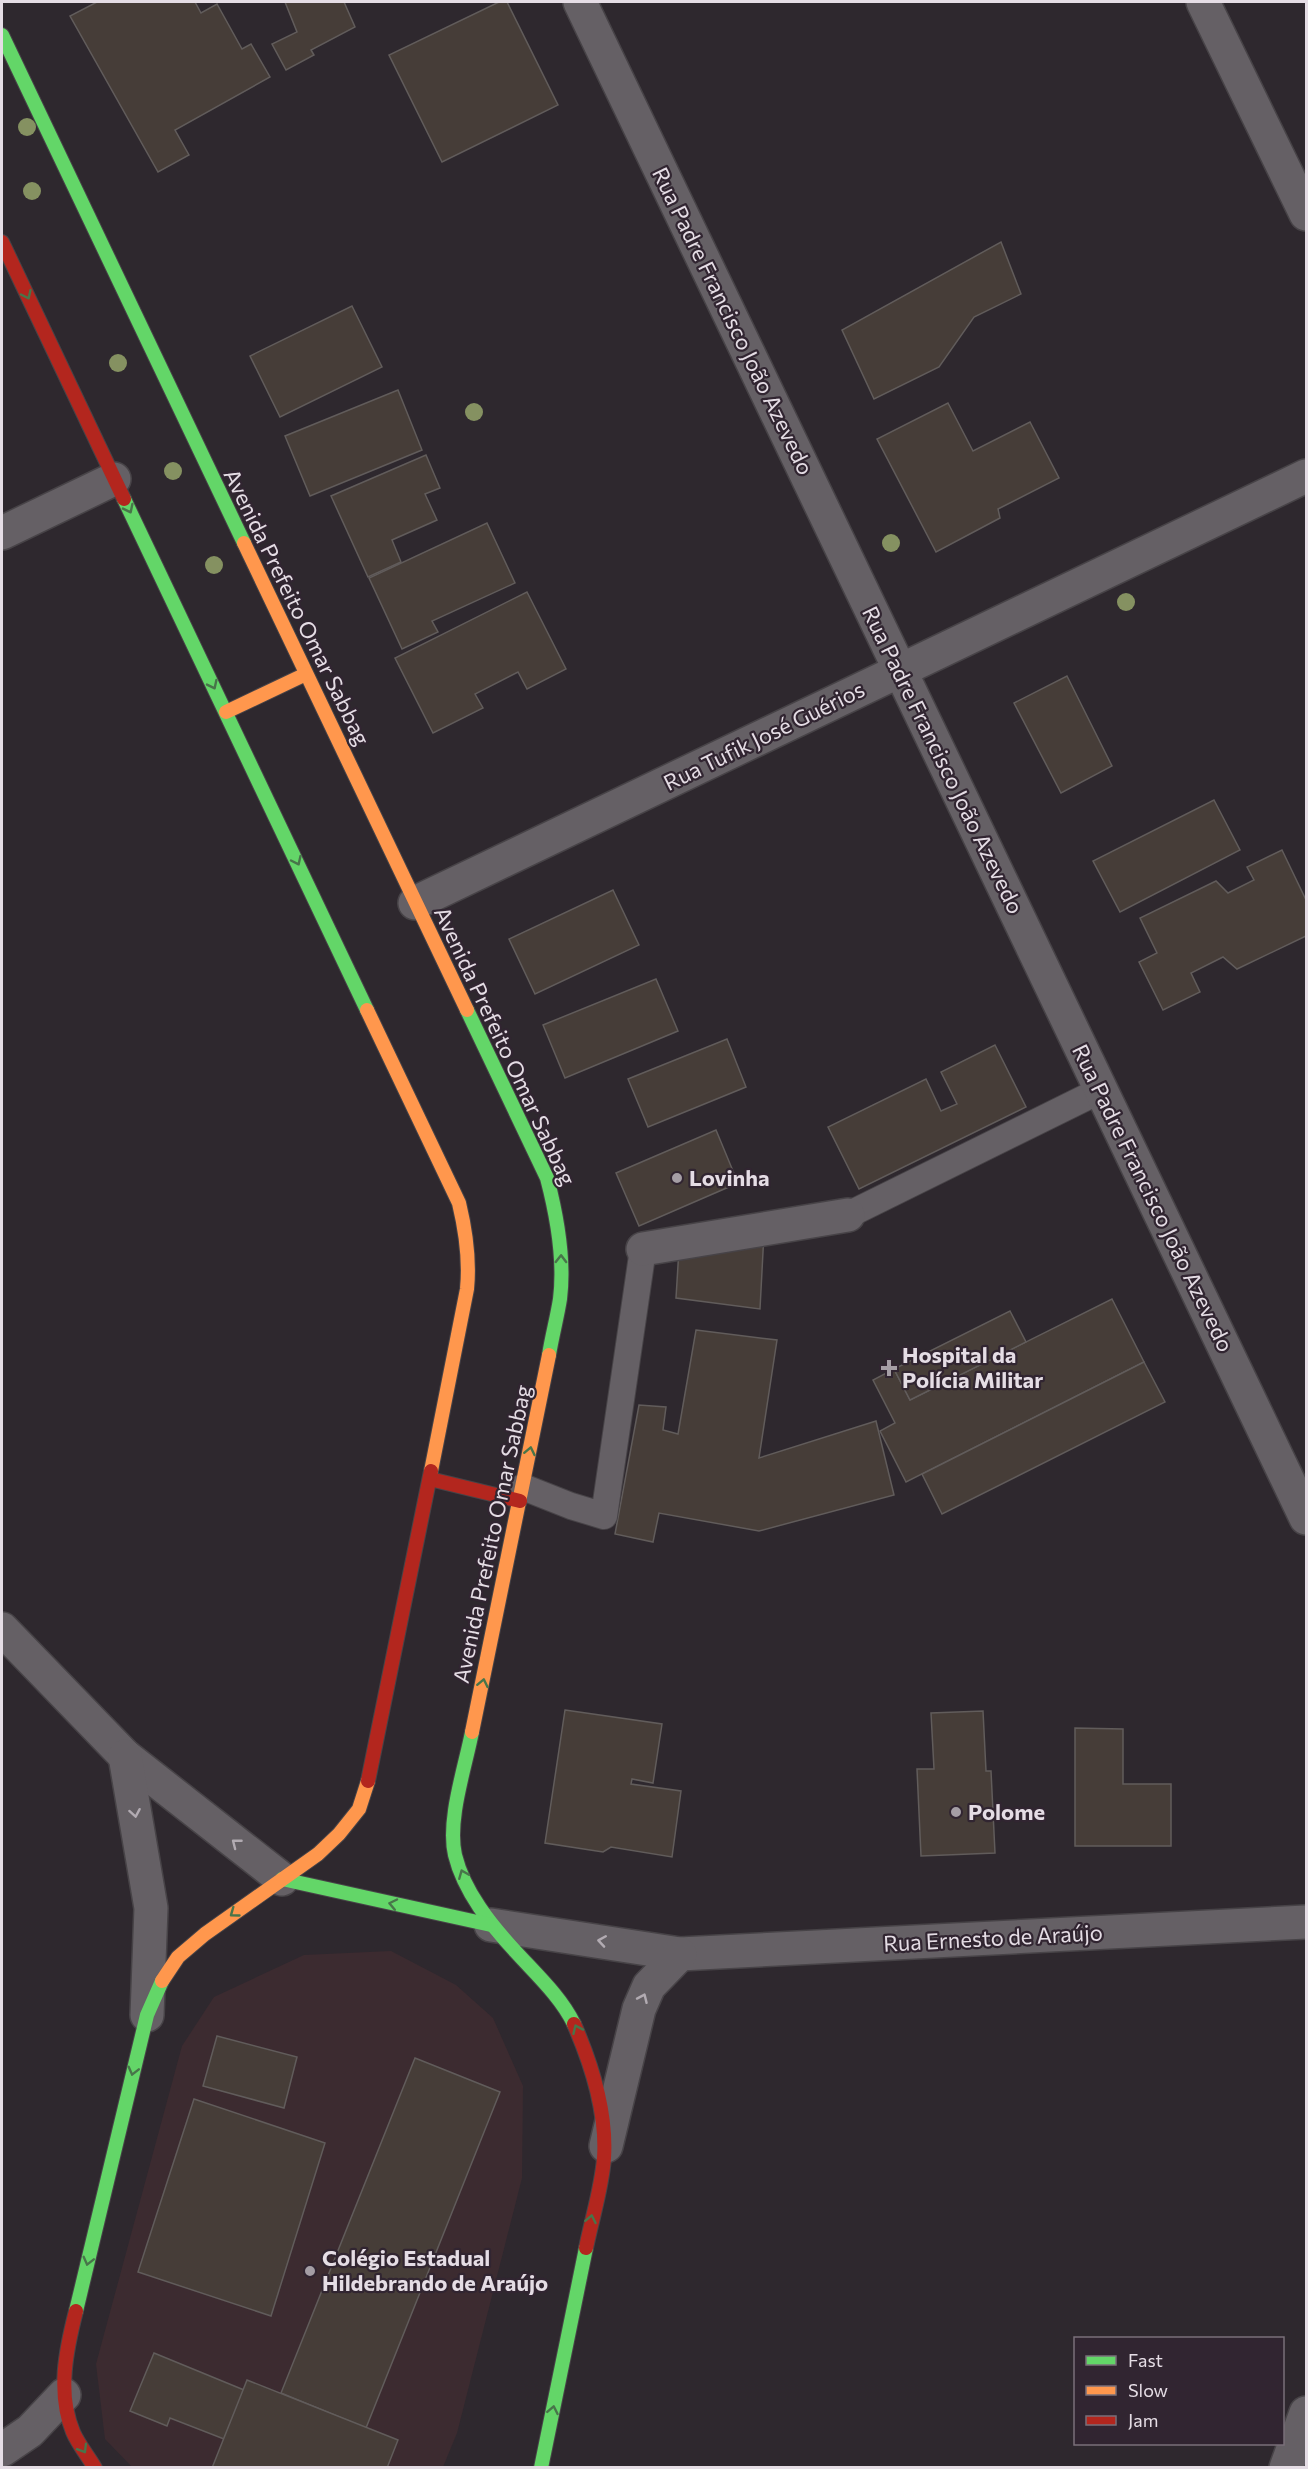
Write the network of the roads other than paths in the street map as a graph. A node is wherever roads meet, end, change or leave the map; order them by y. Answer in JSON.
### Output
{"nodes":[{"id":1,"x":580,"y":2,"type":"edge"},
{"id":2,"x":1203,"y":2,"type":"edge"},
{"id":3,"x":2,"y":35,"type":"edge"},
{"id":4,"x":1306,"y":214,"type":"edge"},
{"id":5,"x":2,"y":242,"type":"edge"},
{"id":6,"x":1306,"y":476,"type":"edge"},
{"id":7,"x":114,"y":479,"type":"junction"},
{"id":8,"x":2,"y":533,"type":"edge"},
{"id":9,"x":901,"y":671,"type":"junction"},
{"id":10,"x":306,"y":674,"type":"junction"},
{"id":11,"x":226,"y":712,"type":"junction"},
{"id":12,"x":415,"y":903,"type":"junction"},
{"id":13,"x":1101,"y":1090,"type":"junction"},
{"id":14,"x":848,"y":1215,"type":"joint"},
{"id":15,"x":643,"y":1249,"type":"joint"},
{"id":16,"x":430,"y":1479,"type":"junction"},
{"id":17,"x":521,"y":1494,"type":"junction"},
{"id":18,"x":1306,"y":1518,"type":"edge"},
{"id":19,"x":2,"y":1629,"type":"edge"},
{"id":20,"x":124,"y":1756,"type":"junction"},
{"id":21,"x":282,"y":1880,"type":"junction"},
{"id":22,"x":1306,"y":1922,"type":"edge"},
{"id":23,"x":491,"y":1925,"type":"junction"},
{"id":24,"x":680,"y":1954,"type":"junction"},
{"id":25,"x":147,"y":2015,"type":"junction"},
{"id":26,"x":604,"y":2157,"type":"junction"},
{"id":27,"x":64,"y":2395,"type":"junction"},
{"id":28,"x":1306,"y":2413,"type":"edge"},
{"id":29,"x":2,"y":2450,"type":"edge"},
{"id":30,"x":95,"y":2468,"type":"edge"},
{"id":31,"x":541,"y":2468,"type":"edge"},
{"id":32,"x":1286,"y":2468,"type":"edge"}],
"edges":[{"from":1,"to":9,"type":"street","name":"Rua Padre Francisco João Azevedo"},
{"from":2,"to":4,"type":"street"},
{"from":3,"to":10,"type":"main road","name":"Avenida Prefeito Omar Sabbag"},
{"from":5,"to":7,"type":"main road","one_way":true},
{"from":6,"to":9,"type":"street","name":"Rua Tufik José Guérios"},
{"from":7,"to":8,"type":"street"},
{"from":7,"to":11,"type":"main road","one_way":true},
{"from":9,"to":12,"type":"street","name":"Rua Tufik José Guérios"},
{"from":9,"to":13,"type":"street","name":"Rua Padre Francisco João Azevedo"},
{"from":10,"to":11,"type":"main road"},
{"from":10,"to":12,"type":"main road","name":"Avenida Prefeito Omar Sabbag"},
{"from":11,"to":16,"type":"main road","one_way":true},
{"from":17,"to":12,"type":"main road","name":"Avenida Prefeito Omar Sabbag","one_way":true},
{"from":13,"to":14,"type":"lane"},
{"from":13,"to":18,"type":"street","name":"Rua Padre Francisco João Azevedo"},
{"from":14,"to":15,"type":"street"},
{"from":15,"to":17,"type":"lane"},
{"from":16,"to":17,"type":"main road"},
{"from":16,"to":21,"type":"main road"},
{"from":23,"to":17,"type":"main road","name":"Avenida Prefeito Omar Sabbag","one_way":true},
{"from":19,"to":20,"type":"street"},
{"from":21,"to":20,"type":"street","one_way":true},
{"from":20,"to":25,"type":"street","one_way":true},
{"from":23,"to":21,"type":"main road","one_way":true},
{"from":21,"to":25,"type":"main road","one_way":true},
{"from":22,"to":24,"type":"street","name":"Rua Ernesto de Araújo"},
{"from":24,"to":23,"type":"street","name":"Rua Ernesto de Araújo","one_way":true},
{"from":26,"to":23,"type":"main road","name":"Avenida Prefeito Omar Sabbag","one_way":true},
{"from":26,"to":24,"type":"street","one_way":true},
{"from":25,"to":27,"type":"main road","one_way":true},
{"from":31,"to":26,"type":"main road","name":"Avenida Prefeito Omar Sabbag","one_way":true},
{"from":27,"to":29,"type":"street"},
{"from":27,"to":30,"type":"main road","one_way":true},
{"from":28,"to":32,"type":"street"}]}
